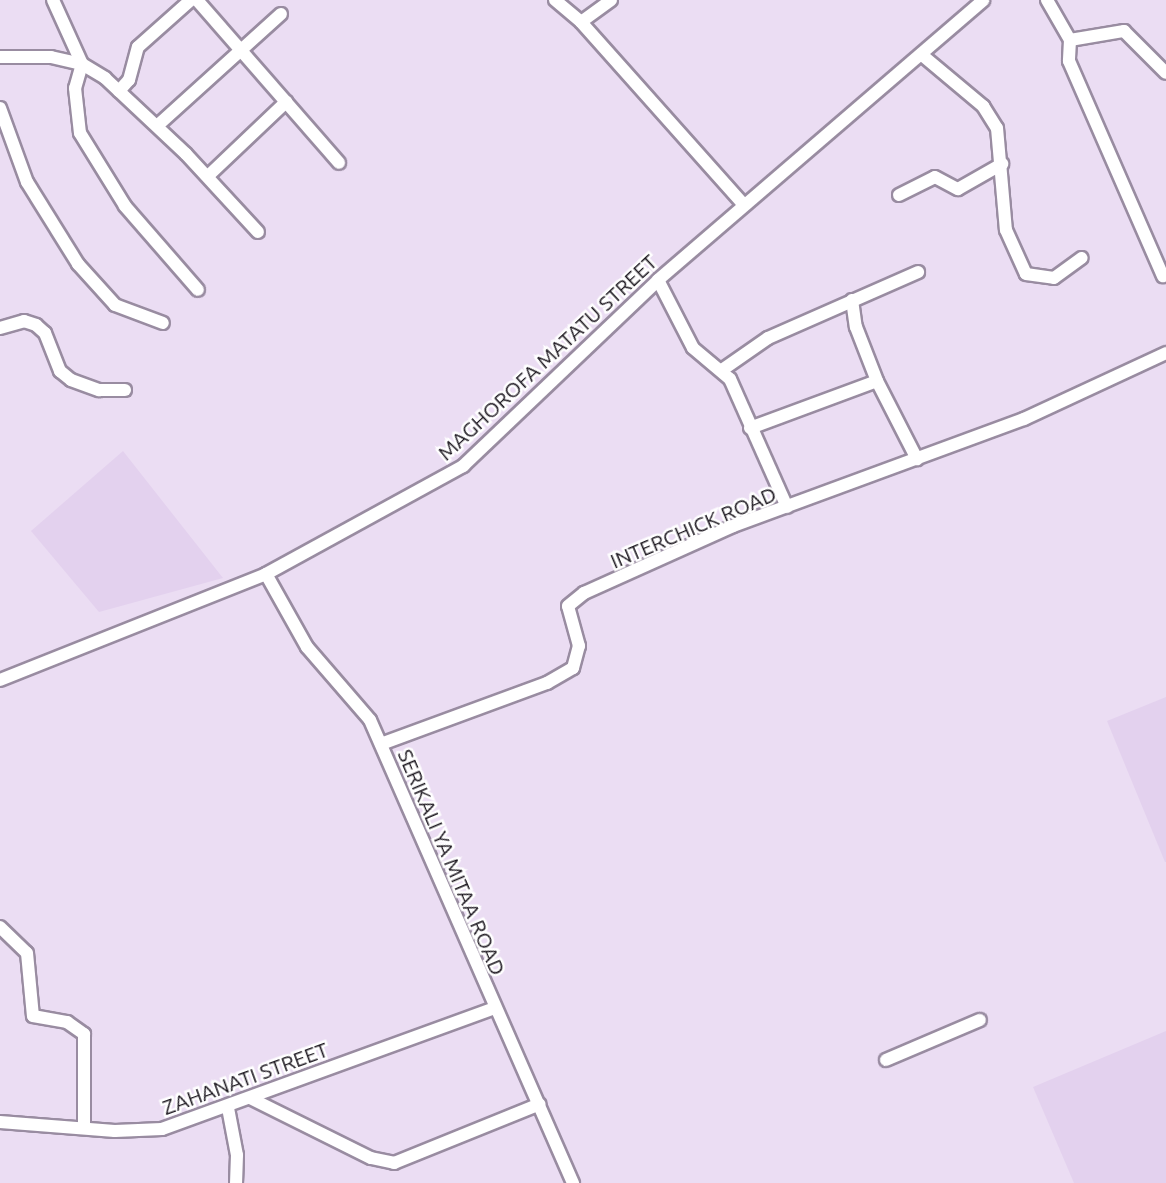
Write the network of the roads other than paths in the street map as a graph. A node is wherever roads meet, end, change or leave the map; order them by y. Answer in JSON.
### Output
{"nodes":[{"id":1,"x":53,"y":0,"type":"edge"},
{"id":2,"x":197,"y":0,"type":"edge"},
{"id":3,"x":555,"y":0,"type":"edge"},
{"id":4,"x":611,"y":0,"type":"edge"},
{"id":5,"x":983,"y":0,"type":"edge"},
{"id":6,"x":1047,"y":0,"type":"edge"},
{"id":7,"x":182,"y":3,"type":"edge"},
{"id":8,"x":281,"y":14,"type":"dead end"},
{"id":9,"x":581,"y":22,"type":"junction"},
{"id":10,"x":1070,"y":40,"type":"junction"},
{"id":11,"x":241,"y":49,"type":"junction"},
{"id":12,"x":922,"y":55,"type":"junction"},
{"id":13,"x":0,"y":57,"type":"edge"},
{"id":14,"x":82,"y":64,"type":"junction"},
{"id":15,"x":1166,"y":73,"type":"edge"},
{"id":16,"x":119,"y":90,"type":"junction"},
{"id":17,"x":286,"y":102,"type":"junction"},
{"id":18,"x":0,"y":108,"type":"edge"},
{"id":19,"x":157,"y":126,"type":"junction"},
{"id":20,"x":339,"y":163,"type":"dead end"},
{"id":21,"x":1002,"y":164,"type":"junction"},
{"id":22,"x":208,"y":176,"type":"junction"},
{"id":23,"x":899,"y":195,"type":"dead end"},
{"id":24,"x":744,"y":205,"type":"junction"},
{"id":25,"x":258,"y":232,"type":"dead end"},
{"id":26,"x":1082,"y":257,"type":"dead end"},
{"id":27,"x":918,"y":272,"type":"dead end"},
{"id":28,"x":1163,"y":276,"type":"dead end"},
{"id":29,"x":658,"y":280,"type":"junction"},
{"id":30,"x":198,"y":290,"type":"dead end"},
{"id":31,"x":852,"y":300,"type":"junction"},
{"id":32,"x":163,"y":323,"type":"dead end"},
{"id":33,"x":0,"y":328,"type":"edge"},
{"id":34,"x":1166,"y":353,"type":"edge"},
{"id":35,"x":722,"y":370,"type":"junction"},
{"id":36,"x":877,"y":381,"type":"junction"},
{"id":37,"x":125,"y":390,"type":"dead end"},
{"id":38,"x":750,"y":428,"type":"junction"},
{"id":39,"x":917,"y":460,"type":"junction"},
{"id":40,"x":787,"y":507,"type":"junction"},
{"id":41,"x":266,"y":574,"type":"junction"},
{"id":42,"x":0,"y":680,"type":"edge"},
{"id":43,"x":381,"y":744,"type":"junction"},
{"id":44,"x":0,"y":928,"type":"edge"},
{"id":45,"x":494,"y":1008,"type":"junction"},
{"id":46,"x":980,"y":1020,"type":"dead end"},
{"id":47,"x":886,"y":1060,"type":"dead end"},
{"id":48,"x":250,"y":1098,"type":"junction"},
{"id":49,"x":540,"y":1104,"type":"junction"},
{"id":50,"x":228,"y":1108,"type":"junction"},
{"id":51,"x":0,"y":1122,"type":"edge"},
{"id":52,"x":84,"y":1128,"type":"junction"},
{"id":53,"x":236,"y":1183,"type":"edge"},
{"id":54,"x":573,"y":1183,"type":"edge"}],
"edges":[{"from":1,"to":14,"type":"street"},
{"from":2,"to":11,"type":"street"},
{"from":3,"to":9,"type":"street"},
{"from":4,"to":9,"type":"street"},
{"from":5,"to":12,"type":"street","name":"MAGHOROFA MATATU STREET"},
{"from":6,"to":10,"type":"street"},
{"from":7,"to":16,"type":"street"},
{"from":8,"to":11,"type":"street"},
{"from":9,"to":24,"type":"street"},
{"from":10,"to":15,"type":"street"},
{"from":10,"to":28,"type":"street"},
{"from":11,"to":17,"type":"street"},
{"from":11,"to":19,"type":"street"},
{"from":12,"to":21,"type":"street"},
{"from":12,"to":24,"type":"street","name":"MAGHOROFA MATATU STREET"},
{"from":13,"to":14,"type":"street"},
{"from":14,"to":16,"type":"street"},
{"from":14,"to":30,"type":"street"},
{"from":16,"to":19,"type":"street"},
{"from":17,"to":20,"type":"street"},
{"from":17,"to":22,"type":"street"},
{"from":18,"to":32,"type":"street"},
{"from":19,"to":22,"type":"street"},
{"from":21,"to":23,"type":"street"},
{"from":21,"to":26,"type":"street"},
{"from":22,"to":25,"type":"street"},
{"from":24,"to":29,"type":"street","name":"MAGHOROFA MATATU STREET"},
{"from":27,"to":31,"type":"street"},
{"from":29,"to":35,"type":"street"},
{"from":29,"to":41,"type":"street","name":"MAGHOROFA MATATU STREET"},
{"from":31,"to":35,"type":"street"},
{"from":31,"to":36,"type":"street"},
{"from":33,"to":37,"type":"street"},
{"from":34,"to":39,"type":"street","name":"INTERCHICK ROAD"},
{"from":35,"to":38,"type":"street"},
{"from":36,"to":38,"type":"street"},
{"from":36,"to":39,"type":"street"},
{"from":38,"to":40,"type":"street"},
{"from":39,"to":40,"type":"street","name":"INTERCHICK ROAD"},
{"from":40,"to":43,"type":"street","name":"INTERCHICK ROAD"},
{"from":41,"to":42,"type":"street","name":"MAGHOROFA MATATU STREET"},
{"from":41,"to":43,"type":"street","name":"SERIKALI YA MITAA ROAD"},
{"from":43,"to":45,"type":"street","name":"SERIKALI YA MITAA ROAD"},
{"from":44,"to":52,"type":"street"},
{"from":45,"to":48,"type":"street","name":"ZAHANATI STREET"},
{"from":45,"to":49,"type":"street","name":"SERIKALI YA MITAA ROAD"},
{"from":46,"to":47,"type":"street"},
{"from":48,"to":49,"type":"street"},
{"from":48,"to":50,"type":"street","name":"ZAHANATI STREET"},
{"from":49,"to":54,"type":"street","name":"SERIKALI YA MITAA ROAD"},
{"from":50,"to":52,"type":"street","name":"ZAHANATI STREET"},
{"from":50,"to":53,"type":"street"},
{"from":51,"to":52,"type":"street","name":"ZAHANATI STREET"}]}
